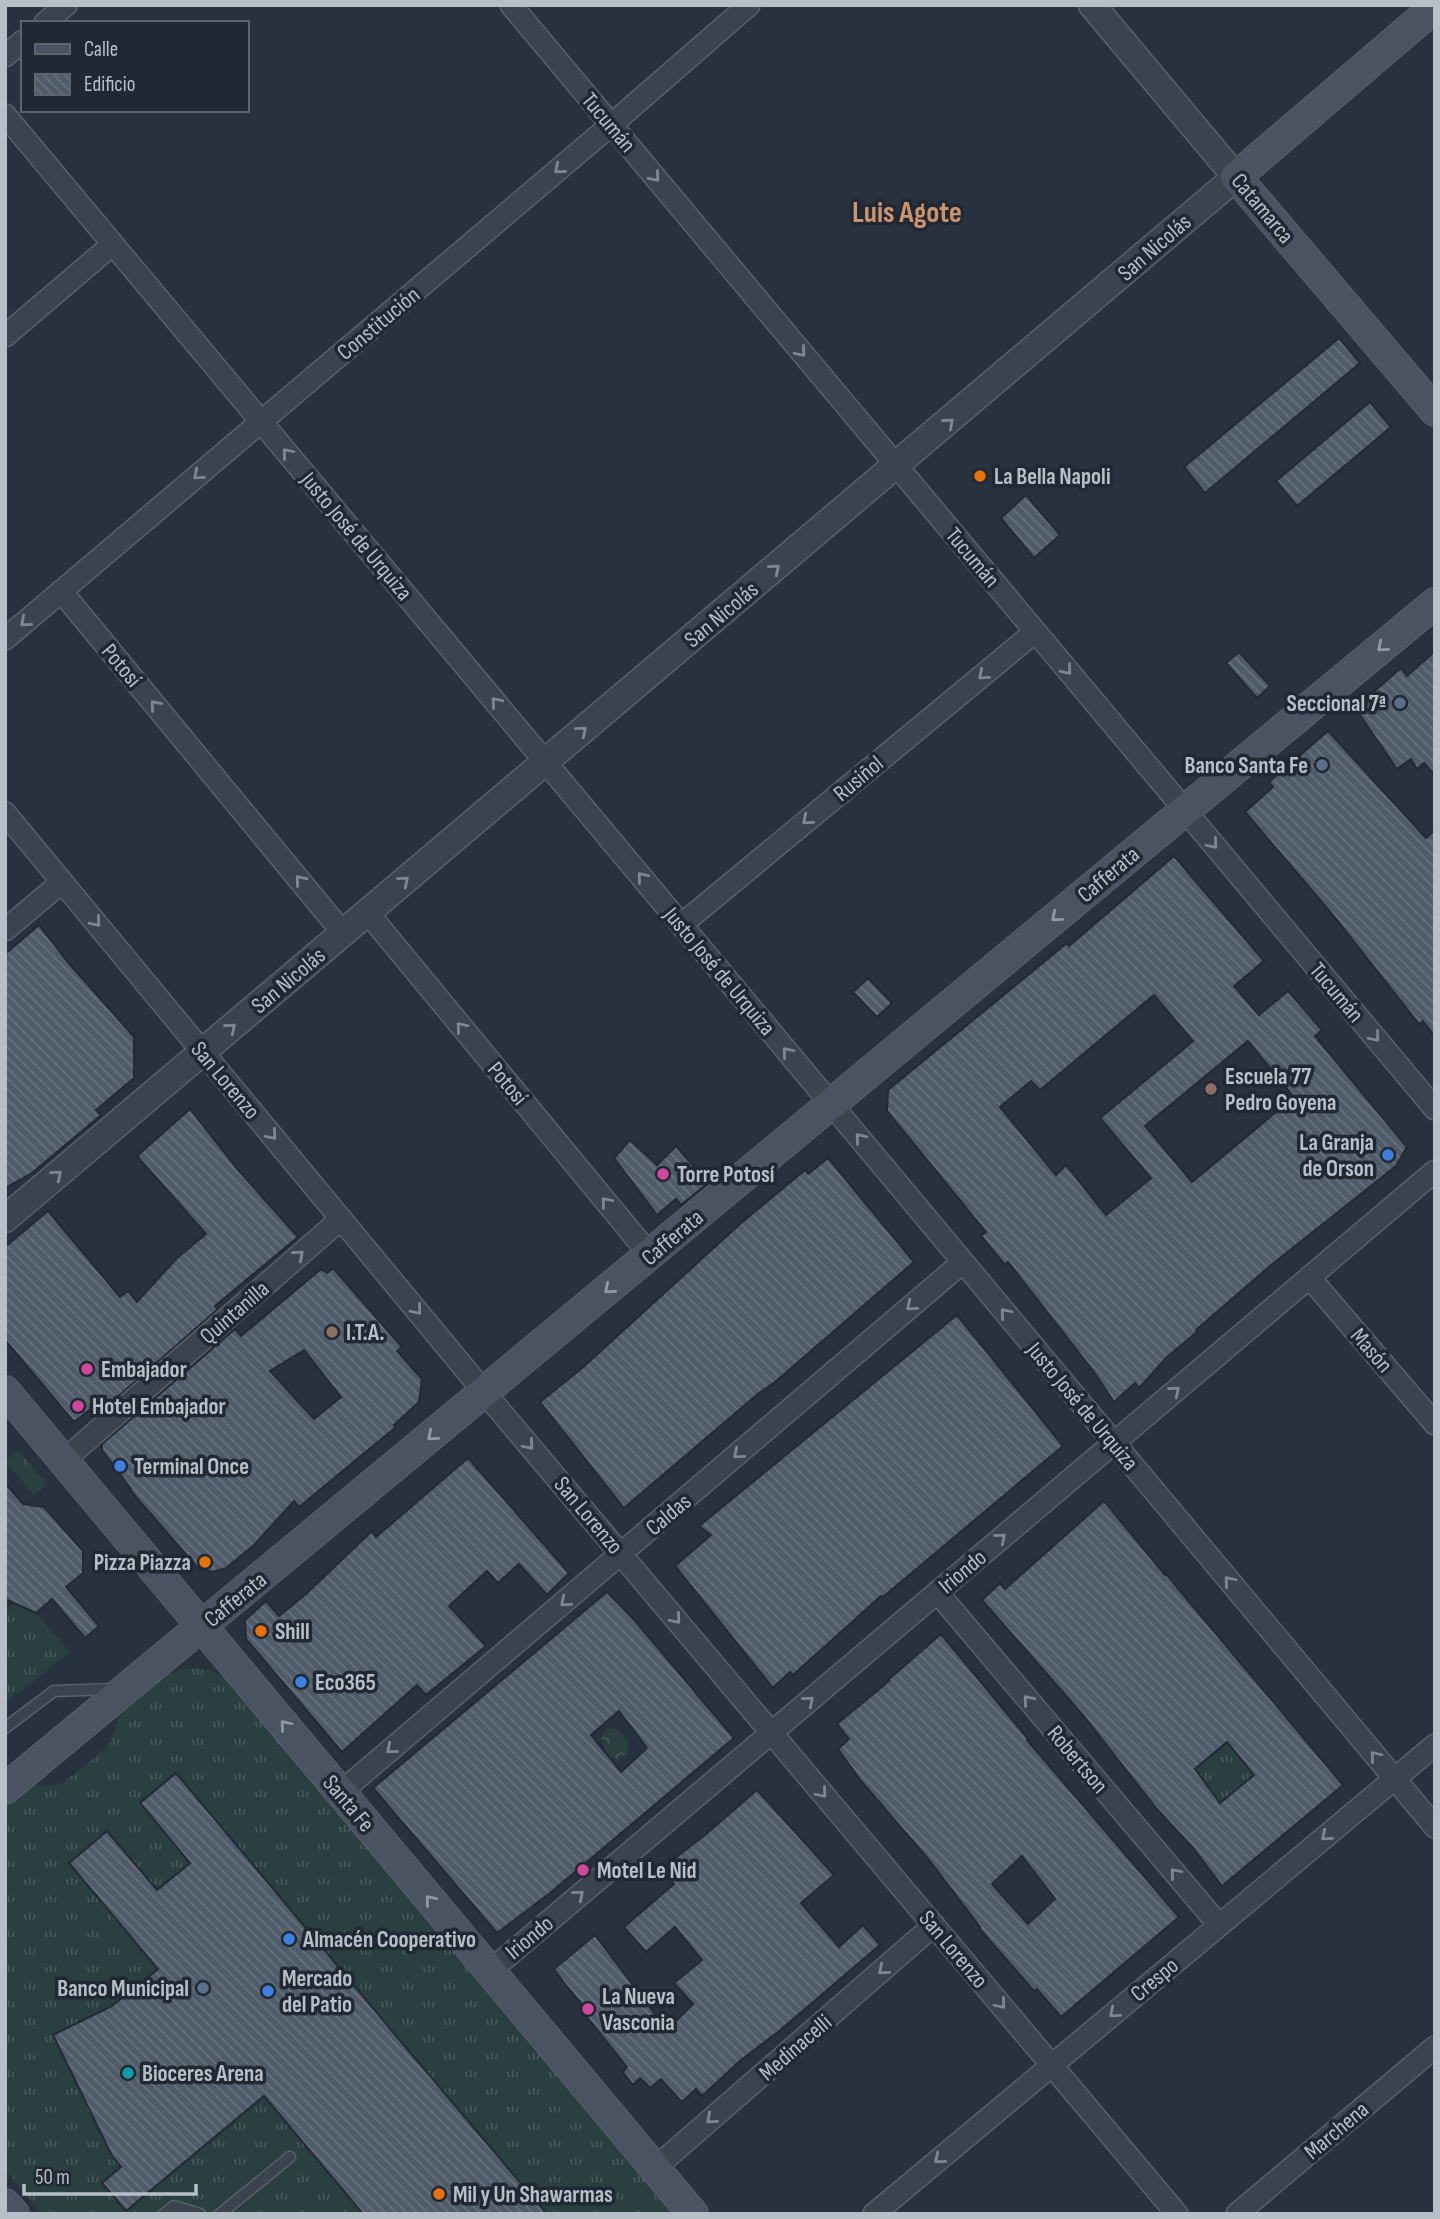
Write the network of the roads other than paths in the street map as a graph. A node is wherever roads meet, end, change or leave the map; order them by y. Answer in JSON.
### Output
{"nodes":[{"id":1,"x":66,"y":5,"type":"edge"},
{"id":2,"x":511,"y":5,"type":"edge"},
{"id":3,"x":749,"y":5,"type":"edge"},
{"id":4,"x":1092,"y":5,"type":"edge"},
{"id":5,"x":1428,"y":8,"type":"edge"},
{"id":6,"x":47,"y":21,"type":"edge"},
{"id":7,"x":21,"y":43,"type":"edge"},
{"id":8,"x":5,"y":56,"type":"edge"},
{"id":9,"x":5,"y":115,"type":"edge"},
{"id":10,"x":611,"y":125,"type":"junction"},
{"id":11,"x":1236,"y":177,"type":"junction"},
{"id":12,"x":113,"y":244,"type":"junction"},
{"id":13,"x":5,"y":336,"type":"edge"},
{"id":14,"x":1435,"y":411,"type":"edge"},
{"id":15,"x":261,"y":421,"type":"junction"},
{"id":16,"x":897,"y":467,"type":"junction"},
{"id":17,"x":61,"y":591,"type":"junction"},
{"id":18,"x":1435,"y":603,"type":"edge"},
{"id":19,"x":1035,"y":632,"type":"junction"},
{"id":20,"x":5,"y":639,"type":"edge"},
{"id":21,"x":545,"y":761,"type":"junction"},
{"id":22,"x":1185,"y":810,"type":"junction"},
{"id":23,"x":5,"y":813,"type":"edge"},
{"id":24,"x":62,"y":882,"type":"junction"},
{"id":25,"x":367,"y":912,"type":"junction"},
{"id":26,"x":681,"y":925,"type":"junction"},
{"id":27,"x":5,"y":930,"type":"edge"},
{"id":28,"x":343,"y":933,"type":"junction"},
{"id":29,"x":203,"y":1051,"type":"junction"},
{"id":30,"x":831,"y":1104,"type":"junction"},
{"id":31,"x":1435,"y":1109,"type":"edge"},
{"id":32,"x":1435,"y":1171,"type":"edge"},
{"id":33,"x":5,"y":1219,"type":"edge"},
{"id":34,"x":341,"y":1219,"type":"junction"},
{"id":35,"x":650,"y":1255,"type":"junction"},
{"id":36,"x":963,"y":1262,"type":"junction"},
{"id":37,"x":1309,"y":1277,"type":"junction"},
{"id":38,"x":5,"y":1391,"type":"edge"},
{"id":39,"x":485,"y":1393,"type":"junction"},
{"id":40,"x":1435,"y":1424,"type":"edge"},
{"id":41,"x":1114,"y":1443,"type":"junction"},
{"id":42,"x":63,"y":1461,"type":"junction"},
{"id":43,"x":621,"y":1554,"type":"junction"},
{"id":44,"x":937,"y":1592,"type":"junction"},
{"id":45,"x":202,"y":1626,"type":"junction"},
{"id":46,"x":127,"y":1689,"type":"junction"},
{"id":47,"x":5,"y":1728,"type":"edge"},
{"id":48,"x":771,"y":1732,"type":"junction"},
{"id":49,"x":1435,"y":1745,"type":"edge"},
{"id":50,"x":1394,"y":1779,"type":"junction"},
{"id":51,"x":5,"y":1789,"type":"edge"},
{"id":52,"x":341,"y":1792,"type":"junction"},
{"id":53,"x":1435,"y":1827,"type":"edge"},
{"id":54,"x":934,"y":1925,"type":"junction"},
{"id":55,"x":1219,"y":1926,"type":"junction"},
{"id":56,"x":490,"y":1971,"type":"junction"},
{"id":57,"x":1435,"y":2047,"type":"edge"},
{"id":58,"x":1052,"y":2065,"type":"junction"},
{"id":59,"x":290,"y":2157,"type":"dead end"},
{"id":60,"x":655,"y":2168,"type":"junction"},
{"id":61,"x":5,"y":2204,"type":"edge"},
{"id":62,"x":14,"y":2214,"type":"edge"},
{"id":63,"x":164,"y":2214,"type":"edge"},
{"id":64,"x":201,"y":2214,"type":"edge"},
{"id":65,"x":220,"y":2214,"type":"edge"},
{"id":66,"x":693,"y":2214,"type":"edge"},
{"id":67,"x":874,"y":2214,"type":"edge"},
{"id":68,"x":1177,"y":2214,"type":"edge"},
{"id":69,"x":1237,"y":2214,"type":"edge"}],
"edges":[{"from":1,"to":6,"type":"street"},
{"from":2,"to":10,"type":"street","name":"Tucumán"},
{"from":3,"to":10,"type":"street","name":"Constitución"},
{"from":4,"to":11,"type":"street","name":"Catamarca"},
{"from":5,"to":11,"type":"main road","name":"San Nicolás"},
{"from":7,"to":8,"type":"street"},
{"from":9,"to":12,"type":"street","name":"Justo José de Urquiza"},
{"from":10,"to":15,"type":"street","name":"Constitución","one_way":true},
{"from":10,"to":16,"type":"street","name":"Tucumán","one_way":true},
{"from":11,"to":14,"type":"main road","name":"Catamarca"},
{"from":16,"to":11,"type":"street","name":"San Nicolás","one_way":true},
{"from":12,"to":13,"type":"street"},
{"from":12,"to":15,"type":"street","name":"Justo José de Urquiza"},
{"from":15,"to":17,"type":"street","name":"Constitución","one_way":true},
{"from":21,"to":15,"type":"street","name":"Justo José de Urquiza","one_way":true},
{"from":16,"to":19,"type":"street","name":"Tucumán"},
{"from":21,"to":16,"type":"street","name":"San Nicolás","one_way":true},
{"from":17,"to":20,"type":"street","name":"Constitución","one_way":true},
{"from":28,"to":17,"type":"street","name":"Potosí","one_way":true},
{"from":18,"to":22,"type":"main road","name":"Cafferata","one_way":true},
{"from":19,"to":22,"type":"street","name":"Tucumán","one_way":true},
{"from":19,"to":26,"type":"street","name":"Rusiñol","one_way":true},
{"from":25,"to":21,"type":"street","name":"San Nicolás","one_way":true},
{"from":26,"to":21,"type":"street","name":"Justo José de Urquiza","one_way":true},
{"from":22,"to":30,"type":"main road","name":"Cafferata","one_way":true},
{"from":22,"to":31,"type":"street","name":"Tucumán","one_way":true},
{"from":23,"to":24,"type":"street","name":"San Lorenzo"},
{"from":24,"to":27,"type":"street"},
{"from":24,"to":29,"type":"street","name":"San Lorenzo","one_way":true},
{"from":25,"to":28,"type":"street","name":"San Nicolás"},
{"from":35,"to":25,"type":"street","name":"Potosí","one_way":true},
{"from":30,"to":26,"type":"street","name":"Justo José de Urquiza","one_way":true},
{"from":29,"to":28,"type":"street","name":"San Nicolás","one_way":true},
{"from":33,"to":29,"type":"street","name":"San Nicolás","one_way":true},
{"from":29,"to":34,"type":"street","name":"San Lorenzo","one_way":true},
{"from":30,"to":35,"type":"main road","name":"Cafferata"},
{"from":36,"to":30,"type":"street","name":"Justo José de Urquiza","one_way":true},
{"from":32,"to":37,"type":"street","name":"Iriondo"},
{"from":34,"to":39,"type":"street","name":"San Lorenzo","one_way":true},
{"from":42,"to":34,"type":"street","name":"Quintanilla","one_way":true},
{"from":35,"to":39,"type":"main road","name":"Cafferata","one_way":true},
{"from":41,"to":36,"type":"street","name":"Justo José de Urquiza","one_way":true},
{"from":36,"to":43,"type":"street","name":"Caldas","one_way":true},
{"from":37,"to":40,"type":"street","name":"Masón"},
{"from":41,"to":37,"type":"street","name":"Iriondo","one_way":true},
{"from":38,"to":42,"type":"main road","name":"Santa Fe"},
{"from":39,"to":43,"type":"street","name":"San Lorenzo","one_way":true},
{"from":39,"to":45,"type":"main road","name":"Cafferata","one_way":true},
{"from":44,"to":41,"type":"street","name":"Iriondo","one_way":true},
{"from":50,"to":41,"type":"street","name":"Justo José de Urquiza","one_way":true},
{"from":42,"to":45,"type":"main road","name":"Santa Fe"},
{"from":43,"to":48,"type":"street","name":"San Lorenzo","one_way":true},
{"from":43,"to":52,"type":"street","name":"Caldas","one_way":true},
{"from":48,"to":44,"type":"street","name":"Iriondo","one_way":true},
{"from":55,"to":44,"type":"street","name":"Robertson","one_way":true},
{"from":45,"to":46,"type":"main road","name":"Cafferata"},
{"from":52,"to":45,"type":"main road","name":"Santa Fe","one_way":true},
{"from":46,"to":47,"type":"lane"},
{"from":46,"to":51,"type":"main road","name":"Cafferata"},
{"from":48,"to":54,"type":"street","name":"San Lorenzo","one_way":true},
{"from":56,"to":48,"type":"street","name":"Iriondo","one_way":true},
{"from":49,"to":50,"type":"street","name":"Crespo"},
{"from":50,"to":53,"type":"street","name":"Justo José de Urquiza"},
{"from":50,"to":55,"type":"street","name":"Crespo","one_way":true},
{"from":56,"to":52,"type":"main road","name":"Santa Fe","one_way":true},
{"from":54,"to":58,"type":"street","name":"San Lorenzo","one_way":true},
{"from":54,"to":60,"type":"street","name":"Medinacelli","one_way":true},
{"from":55,"to":58,"type":"street","name":"Crespo","one_way":true},
{"from":56,"to":60,"type":"main road","name":"Santa Fe"},
{"from":57,"to":69,"type":"street","name":"Marchena"},
{"from":58,"to":67,"type":"street","name":"Crespo","one_way":true},
{"from":58,"to":68,"type":"street","name":"San Lorenzo"},
{"from":59,"to":65,"type":"lane"},
{"from":60,"to":66,"type":"main road","name":"Santa Fe"},
{"from":61,"to":62,"type":"main road"},
{"from":63,"to":64,"type":"lane"}]}
